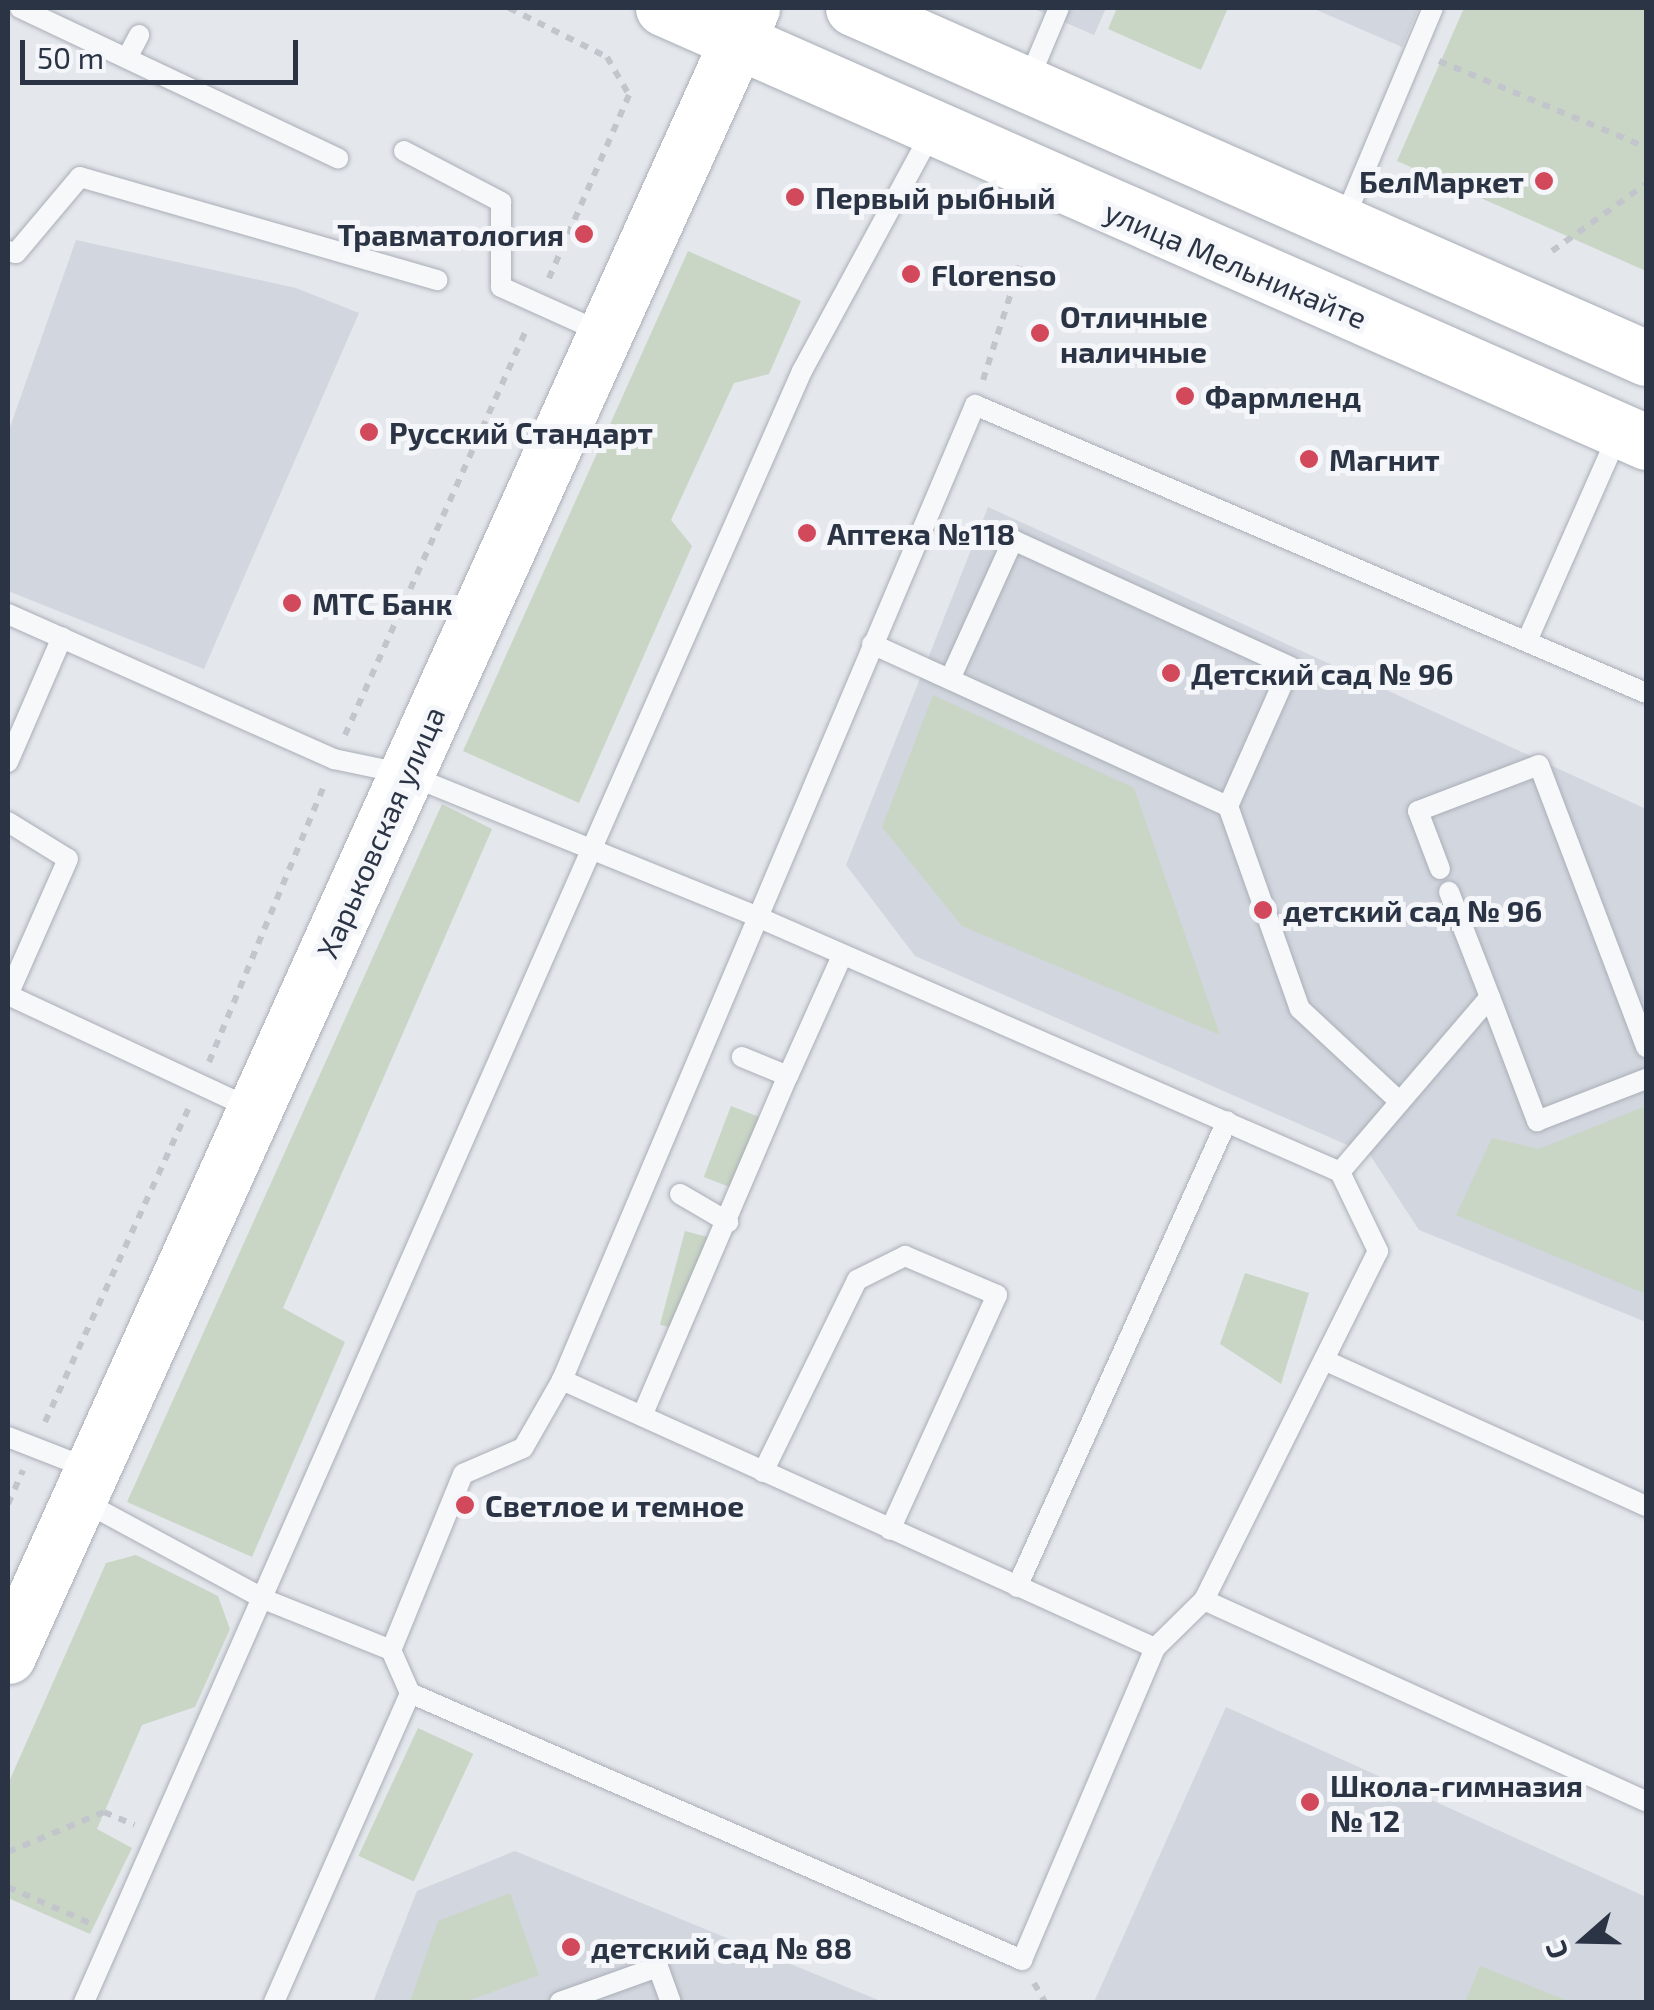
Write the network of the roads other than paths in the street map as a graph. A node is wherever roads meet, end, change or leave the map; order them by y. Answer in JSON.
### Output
{"nodes":[{"id":1,"x":20,"y":8,"type":"edge"},
{"id":2,"x":663,"y":8,"type":"edge"},
{"id":3,"x":853,"y":8,"type":"edge"},
{"id":4,"x":1059,"y":8,"type":"edge"},
{"id":5,"x":1433,"y":8,"type":"edge"},
{"id":6,"x":744,"y":26,"type":"edge"},
{"id":7,"x":139,"y":34,"type":"dead end"},
{"id":8,"x":127,"y":58,"type":"junction"},
{"id":9,"x":1027,"y":86,"type":"junction"},
{"id":10,"x":932,"y":132,"type":"junction"},
{"id":11,"x":404,"y":151,"type":"dead end"},
{"id":12,"x":338,"y":158,"type":"dead end"},
{"id":13,"x":1208,"y":168,"type":"junction"},
{"id":14,"x":1340,"y":228,"type":"junction"},
{"id":15,"x":1175,"y":238,"type":"junction"},
{"id":16,"x":8,"y":250,"type":"edge"},
{"id":17,"x":437,"y":280,"type":"dead end"},
{"id":18,"x":605,"y":334,"type":"junction"},
{"id":19,"x":1646,"y":358,"type":"edge"},
{"id":20,"x":1633,"y":436,"type":"edge"},
{"id":21,"x":8,"y":614,"type":"edge"},
{"id":22,"x":62,"y":637,"type":"junction"},
{"id":23,"x":1526,"y":641,"type":"junction"},
{"id":24,"x":872,"y":644,"type":"junction"},
{"id":25,"x":950,"y":680,"type":"junction"},
{"id":26,"x":1646,"y":693,"type":"edge"},
{"id":27,"x":8,"y":762,"type":"edge"},
{"id":28,"x":406,"y":774,"type":"junction"},
{"id":29,"x":1228,"y":806,"type":"junction"},
{"id":30,"x":8,"y":822,"type":"edge"},
{"id":31,"x":590,"y":847,"type":"junction"},
{"id":32,"x":1440,"y":869,"type":"dead end"},
{"id":33,"x":1449,"y":892,"type":"dead end"},
{"id":34,"x":753,"y":915,"type":"junction"},
{"id":35,"x":842,"y":956,"type":"junction"},
{"id":36,"x":8,"y":995,"type":"edge"},
{"id":37,"x":1490,"y":998,"type":"junction"},
{"id":38,"x":1646,"y":1048,"type":"edge"},
{"id":39,"x":742,"y":1057,"type":"dead end"},
{"id":40,"x":788,"y":1076,"type":"junction"},
{"id":41,"x":1646,"y":1079,"type":"edge"},
{"id":42,"x":1399,"y":1102,"type":"junction"},
{"id":43,"x":255,"y":1110,"type":"junction"},
{"id":44,"x":1227,"y":1121,"type":"junction"},
{"id":45,"x":1340,"y":1172,"type":"junction"},
{"id":46,"x":680,"y":1194,"type":"dead end"},
{"id":47,"x":728,"y":1222,"type":"junction"},
{"id":48,"x":1324,"y":1360,"type":"junction"},
{"id":49,"x":562,"y":1380,"type":"junction"},
{"id":50,"x":642,"y":1416,"type":"junction"},
{"id":51,"x":8,"y":1437,"type":"edge"},
{"id":52,"x":763,"y":1472,"type":"junction"},
{"id":53,"x":86,"y":1484,"type":"junction"},
{"id":54,"x":1646,"y":1506,"type":"edge"},
{"id":55,"x":890,"y":1530,"type":"junction"},
{"id":56,"x":1017,"y":1587,"type":"junction"},
{"id":57,"x":266,"y":1600,"type":"junction"},
{"id":58,"x":1204,"y":1600,"type":"junction"},
{"id":59,"x":1155,"y":1648,"type":"junction"},
{"id":60,"x":391,"y":1650,"type":"junction"},
{"id":61,"x":8,"y":1656,"type":"edge"},
{"id":62,"x":410,"y":1692,"type":"junction"},
{"id":63,"x":1646,"y":1801,"type":"edge"},
{"id":64,"x":84,"y":2002,"type":"edge"},
{"id":65,"x":274,"y":2002,"type":"edge"},
{"id":66,"x":560,"y":2002,"type":"edge"},
{"id":67,"x":671,"y":2002,"type":"edge"}],
"edges":[{"from":1,"to":8,"type":"lane"},
{"from":2,"to":6,"type":"main road","name":"улица Мельникайте"},
{"from":3,"to":9,"type":"main road"},
{"from":4,"to":9,"type":"lane"},
{"from":5,"to":14,"type":"lane"},
{"from":6,"to":10,"type":"main road","name":"улица Мельникайте"},
{"from":6,"to":18,"type":"main road","name":"Харьковская улица"},
{"from":7,"to":8,"type":"lane"},
{"from":8,"to":12,"type":"lane"},
{"from":9,"to":13,"type":"main road"},
{"from":10,"to":15,"type":"main road","name":"улица Мельникайте"},
{"from":10,"to":31,"type":"lane"},
{"from":11,"to":18,"type":"lane"},
{"from":13,"to":14,"type":"main road"},
{"from":13,"to":15,"type":"main road"},
{"from":14,"to":19,"type":"main road"},
{"from":15,"to":20,"type":"main road","name":"улица Мельникайте"},
{"from":16,"to":17,"type":"lane"},
{"from":18,"to":28,"type":"main road","name":"Харьковская улица"},
{"from":20,"to":23,"type":"lane"},
{"from":21,"to":22,"type":"lane"},
{"from":22,"to":27,"type":"lane"},
{"from":22,"to":28,"type":"lane"},
{"from":23,"to":24,"type":"lane"},
{"from":23,"to":26,"type":"lane"},
{"from":24,"to":25,"type":"lane"},
{"from":24,"to":34,"type":"lane"},
{"from":25,"to":29,"type":"lane"},
{"from":25,"to":29,"type":"lane"},
{"from":28,"to":31,"type":"lane"},
{"from":28,"to":43,"type":"main road","name":"Харьковская улица"},
{"from":29,"to":42,"type":"lane"},
{"from":30,"to":36,"type":"lane"},
{"from":31,"to":34,"type":"lane"},
{"from":31,"to":57,"type":"lane"},
{"from":32,"to":38,"type":"lane"},
{"from":33,"to":37,"type":"lane"},
{"from":34,"to":35,"type":"lane"},
{"from":34,"to":49,"type":"lane"},
{"from":35,"to":40,"type":"lane"},
{"from":35,"to":44,"type":"lane"},
{"from":36,"to":43,"type":"lane"},
{"from":37,"to":41,"type":"lane"},
{"from":37,"to":42,"type":"lane"},
{"from":39,"to":40,"type":"lane"},
{"from":40,"to":47,"type":"lane"},
{"from":42,"to":45,"type":"lane"},
{"from":43,"to":53,"type":"main road","name":"Харьковская улица"},
{"from":44,"to":45,"type":"lane"},
{"from":44,"to":56,"type":"lane"},
{"from":45,"to":48,"type":"lane"},
{"from":46,"to":47,"type":"lane"},
{"from":47,"to":50,"type":"lane"},
{"from":48,"to":54,"type":"lane"},
{"from":48,"to":58,"type":"lane"},
{"from":49,"to":50,"type":"lane"},
{"from":49,"to":60,"type":"lane"},
{"from":50,"to":52,"type":"lane"},
{"from":51,"to":53,"type":"lane"},
{"from":52,"to":55,"type":"lane"},
{"from":52,"to":55,"type":"lane"},
{"from":53,"to":57,"type":"lane"},
{"from":53,"to":61,"type":"main road","name":"Харьковская улица"},
{"from":55,"to":56,"type":"lane"},
{"from":56,"to":59,"type":"lane"},
{"from":57,"to":60,"type":"lane"},
{"from":57,"to":64,"type":"lane"},
{"from":58,"to":59,"type":"lane"},
{"from":58,"to":63,"type":"lane"},
{"from":59,"to":62,"type":"lane"},
{"from":60,"to":62,"type":"lane"},
{"from":62,"to":65,"type":"lane"},
{"from":66,"to":67,"type":"lane"}]}
